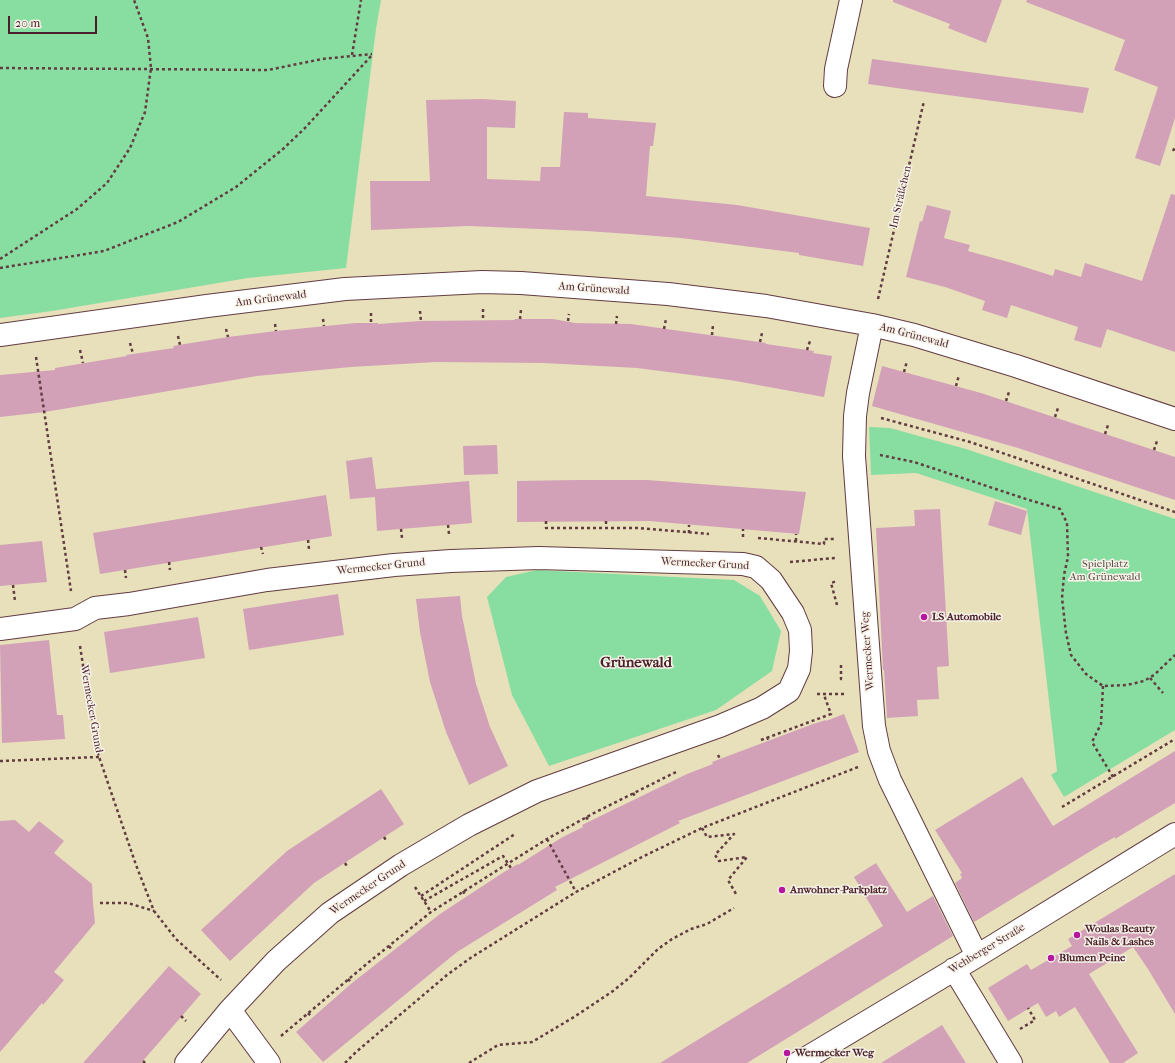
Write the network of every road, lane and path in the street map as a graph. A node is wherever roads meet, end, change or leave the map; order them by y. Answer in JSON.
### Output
{"nodes":[{"id":1,"x":134,"y":0,"type":"edge"},
{"id":2,"x":361,"y":0,"type":"edge"},
{"id":3,"x":851,"y":0,"type":"edge"},
{"id":4,"x":352,"y":55,"type":"junction"},
{"id":5,"x":0,"y":68,"type":"edge"},
{"id":6,"x":151,"y":68,"type":"junction"},
{"id":7,"x":835,"y":86,"type":"dead end"},
{"id":8,"x":924,"y":100,"type":"dead end"},
{"id":9,"x":1175,"y":147,"type":"edge"},
{"id":10,"x":1173,"y":151,"type":"dead end"},
{"id":11,"x":0,"y":259,"type":"edge"},
{"id":12,"x":0,"y":268,"type":"edge"},
{"id":13,"x":879,"y":293,"type":"dead end"},
{"id":14,"x":872,"y":324,"type":"junction"},
{"id":15,"x":0,"y":334,"type":"edge"},
{"id":16,"x":39,"y":377,"type":"dead end"},
{"id":17,"x":855,"y":416,"type":"junction"},
{"id":18,"x":1175,"y":419,"type":"edge"},
{"id":19,"x":875,"y":454,"type":"dead end"},
{"id":20,"x":1175,"y":512,"type":"edge"},
{"id":21,"x":546,"y":521,"type":"dead end"},
{"id":22,"x":606,"y":521,"type":"dead end"},
{"id":23,"x":689,"y":525,"type":"dead end"},
{"id":24,"x":606,"y":527,"type":"junction"},
{"id":25,"x":648,"y":529,"type":"junction"},
{"id":26,"x":743,"y":529,"type":"dead end"},
{"id":27,"x":648,"y":534,"type":"dead end"},
{"id":28,"x":796,"y":534,"type":"dead end"},
{"id":29,"x":824,"y":539,"type":"dead end"},
{"id":30,"x":796,"y":541,"type":"junction"},
{"id":31,"x":169,"y":562,"type":"dead end"},
{"id":32,"x":125,"y":570,"type":"dead end"},
{"id":33,"x":170,"y":570,"type":"dead end"},
{"id":34,"x":126,"y":579,"type":"dead end"},
{"id":35,"x":13,"y":585,"type":"dead end"},
{"id":36,"x":14,"y":597,"type":"dead end"},
{"id":37,"x":76,"y":619,"type":"junction"},
{"id":38,"x":0,"y":629,"type":"edge"},
{"id":39,"x":1175,"y":655,"type":"edge"},
{"id":40,"x":1150,"y":678,"type":"junction"},
{"id":41,"x":1103,"y":686,"type":"junction"},
{"id":42,"x":1163,"y":693,"type":"dead end"},
{"id":43,"x":834,"y":695,"type":"dead end"},
{"id":44,"x":817,"y":719,"type":"junction"},
{"id":45,"x":818,"y":722,"type":"dead end"},
{"id":46,"x":1175,"y":739,"type":"edge"},
{"id":47,"x":769,"y":742,"type":"dead end"},
{"id":48,"x":879,"y":750,"type":"junction"},
{"id":49,"x":99,"y":757,"type":"junction"},
{"id":50,"x":712,"y":758,"type":"dead end"},
{"id":51,"x":720,"y":759,"type":"dead end"},
{"id":52,"x":0,"y":761,"type":"edge"},
{"id":53,"x":678,"y":771,"type":"dead end"},
{"id":54,"x":1113,"y":777,"type":"junction"},
{"id":55,"x":634,"y":793,"type":"junction"},
{"id":56,"x":636,"y":798,"type":"dead end"},
{"id":57,"x":1062,"y":807,"type":"dead end"},
{"id":58,"x":586,"y":817,"type":"junction"},
{"id":59,"x":589,"y":821,"type":"dead end"},
{"id":60,"x":702,"y":828,"type":"junction"},
{"id":61,"x":1175,"y":834,"type":"edge"},
{"id":62,"x":547,"y":839,"type":"junction"},
{"id":63,"x":508,"y":863,"type":"junction"},
{"id":64,"x":510,"y":868,"type":"dead end"},
{"id":65,"x":463,"y":891,"type":"junction"},
{"id":66,"x":576,"y":892,"type":"junction"},
{"id":67,"x":736,"y":894,"type":"dead end"},
{"id":68,"x":420,"y":896,"type":"dead end"},
{"id":69,"x":466,"y":896,"type":"dead end"},
{"id":70,"x":424,"y":901,"type":"junction"},
{"id":71,"x":100,"y":903,"type":"dead end"},
{"id":72,"x":734,"y":908,"type":"dead end"},
{"id":73,"x":154,"y":911,"type":"junction"},
{"id":74,"x":431,"y":912,"type":"junction"},
{"id":75,"x":389,"y":946,"type":"junction"},
{"id":76,"x":392,"y":950,"type":"dead end"},
{"id":77,"x":977,"y":956,"type":"junction"},
{"id":78,"x":954,"y":968,"type":"junction"},
{"id":79,"x":348,"y":979,"type":"junction"},
{"id":80,"x":352,"y":983,"type":"dead end"},
{"id":81,"x":236,"y":1003,"type":"junction"},
{"id":82,"x":308,"y":1013,"type":"junction"},
{"id":83,"x":312,"y":1017,"type":"dead end"},
{"id":84,"x":288,"y":1030,"type":"dead end"},
{"id":85,"x":186,"y":1063,"type":"edge"},
{"id":86,"x":269,"y":1063,"type":"edge"},
{"id":87,"x":344,"y":1063,"type":"edge"},
{"id":88,"x":469,"y":1063,"type":"edge"},
{"id":89,"x":798,"y":1063,"type":"edge"},
{"id":90,"x":1011,"y":1063,"type":"edge"}],
"edges":[{"from":1,"to":6,"type":"path"},
{"from":2,"to":4,"type":"path"},
{"from":3,"to":7,"type":"street"},
{"from":4,"to":6,"type":"path"},
{"from":4,"to":12,"type":"path"},
{"from":5,"to":6,"type":"path"},
{"from":6,"to":11,"type":"path"},
{"from":8,"to":13,"type":"path","name":"Im Sträßchen"},
{"from":9,"to":10,"type":"path"},
{"from":14,"to":15,"type":"street","name":"Am Grünewald"},
{"from":14,"to":17,"type":"street","name":"Wermecker Weg"},
{"from":14,"to":18,"type":"street","name":"Am Grünewald"},
{"from":16,"to":37,"type":"path"},
{"from":17,"to":20,"type":"path"},
{"from":17,"to":48,"type":"street","name":"Wermecker Weg"},
{"from":19,"to":41,"type":"path"},
{"from":21,"to":24,"type":"path"},
{"from":22,"to":24,"type":"path"},
{"from":23,"to":25,"type":"path"},
{"from":24,"to":25,"type":"path"},
{"from":25,"to":27,"type":"path"},
{"from":26,"to":30,"type":"path"},
{"from":28,"to":30,"type":"path"},
{"from":29,"to":30,"type":"path"},
{"from":31,"to":33,"type":"path"},
{"from":32,"to":34,"type":"path"},
{"from":35,"to":36,"type":"path"},
{"from":37,"to":38,"type":"street","name":"Wermecker Grund"},
{"from":37,"to":49,"type":"path","name":"Wermecker Grund"},
{"from":37,"to":81,"type":"street","name":"Wermecker Grund"},
{"from":39,"to":40,"type":"path"},
{"from":40,"to":41,"type":"path"},
{"from":40,"to":42,"type":"path"},
{"from":41,"to":54,"type":"path"},
{"from":43,"to":44,"type":"path"},
{"from":44,"to":45,"type":"path"},
{"from":44,"to":47,"type":"path"},
{"from":46,"to":54,"type":"path"},
{"from":48,"to":60,"type":"path"},
{"from":48,"to":77,"type":"street","name":"Wermecker Weg"},
{"from":49,"to":52,"type":"path"},
{"from":49,"to":73,"type":"path","name":"Wermecker Grund"},
{"from":50,"to":51,"type":"path"},
{"from":53,"to":55,"type":"path"},
{"from":54,"to":57,"type":"path"},
{"from":55,"to":56,"type":"path"},
{"from":55,"to":58,"type":"path"},
{"from":58,"to":59,"type":"path"},
{"from":58,"to":62,"type":"path"},
{"from":60,"to":66,"type":"path"},
{"from":60,"to":67,"type":"path"},
{"from":61,"to":77,"type":"street","name":"Wehberger Straße"},
{"from":62,"to":63,"type":"path"},
{"from":62,"to":66,"type":"path"},
{"from":63,"to":64,"type":"path"},
{"from":63,"to":65,"type":"path"},
{"from":63,"to":70,"type":"path"},
{"from":65,"to":69,"type":"path"},
{"from":65,"to":74,"type":"path"},
{"from":66,"to":87,"type":"path"},
{"from":68,"to":70,"type":"path"},
{"from":70,"to":74,"type":"path"},
{"from":71,"to":73,"type":"path"},
{"from":72,"to":88,"type":"path"},
{"from":73,"to":81,"type":"path","name":"Wermecker Grund"},
{"from":74,"to":75,"type":"path"},
{"from":75,"to":76,"type":"path"},
{"from":75,"to":79,"type":"path"},
{"from":77,"to":78,"type":"street","name":"Wehberger Straße"},
{"from":78,"to":89,"type":"street","name":"Wehberger Straße"},
{"from":78,"to":90,"type":"street"},
{"from":79,"to":80,"type":"path"},
{"from":79,"to":82,"type":"path"},
{"from":81,"to":85,"type":"street","name":"Wermecker Grund"},
{"from":81,"to":86,"type":"street"},
{"from":82,"to":83,"type":"path"},
{"from":82,"to":84,"type":"path"}]}
